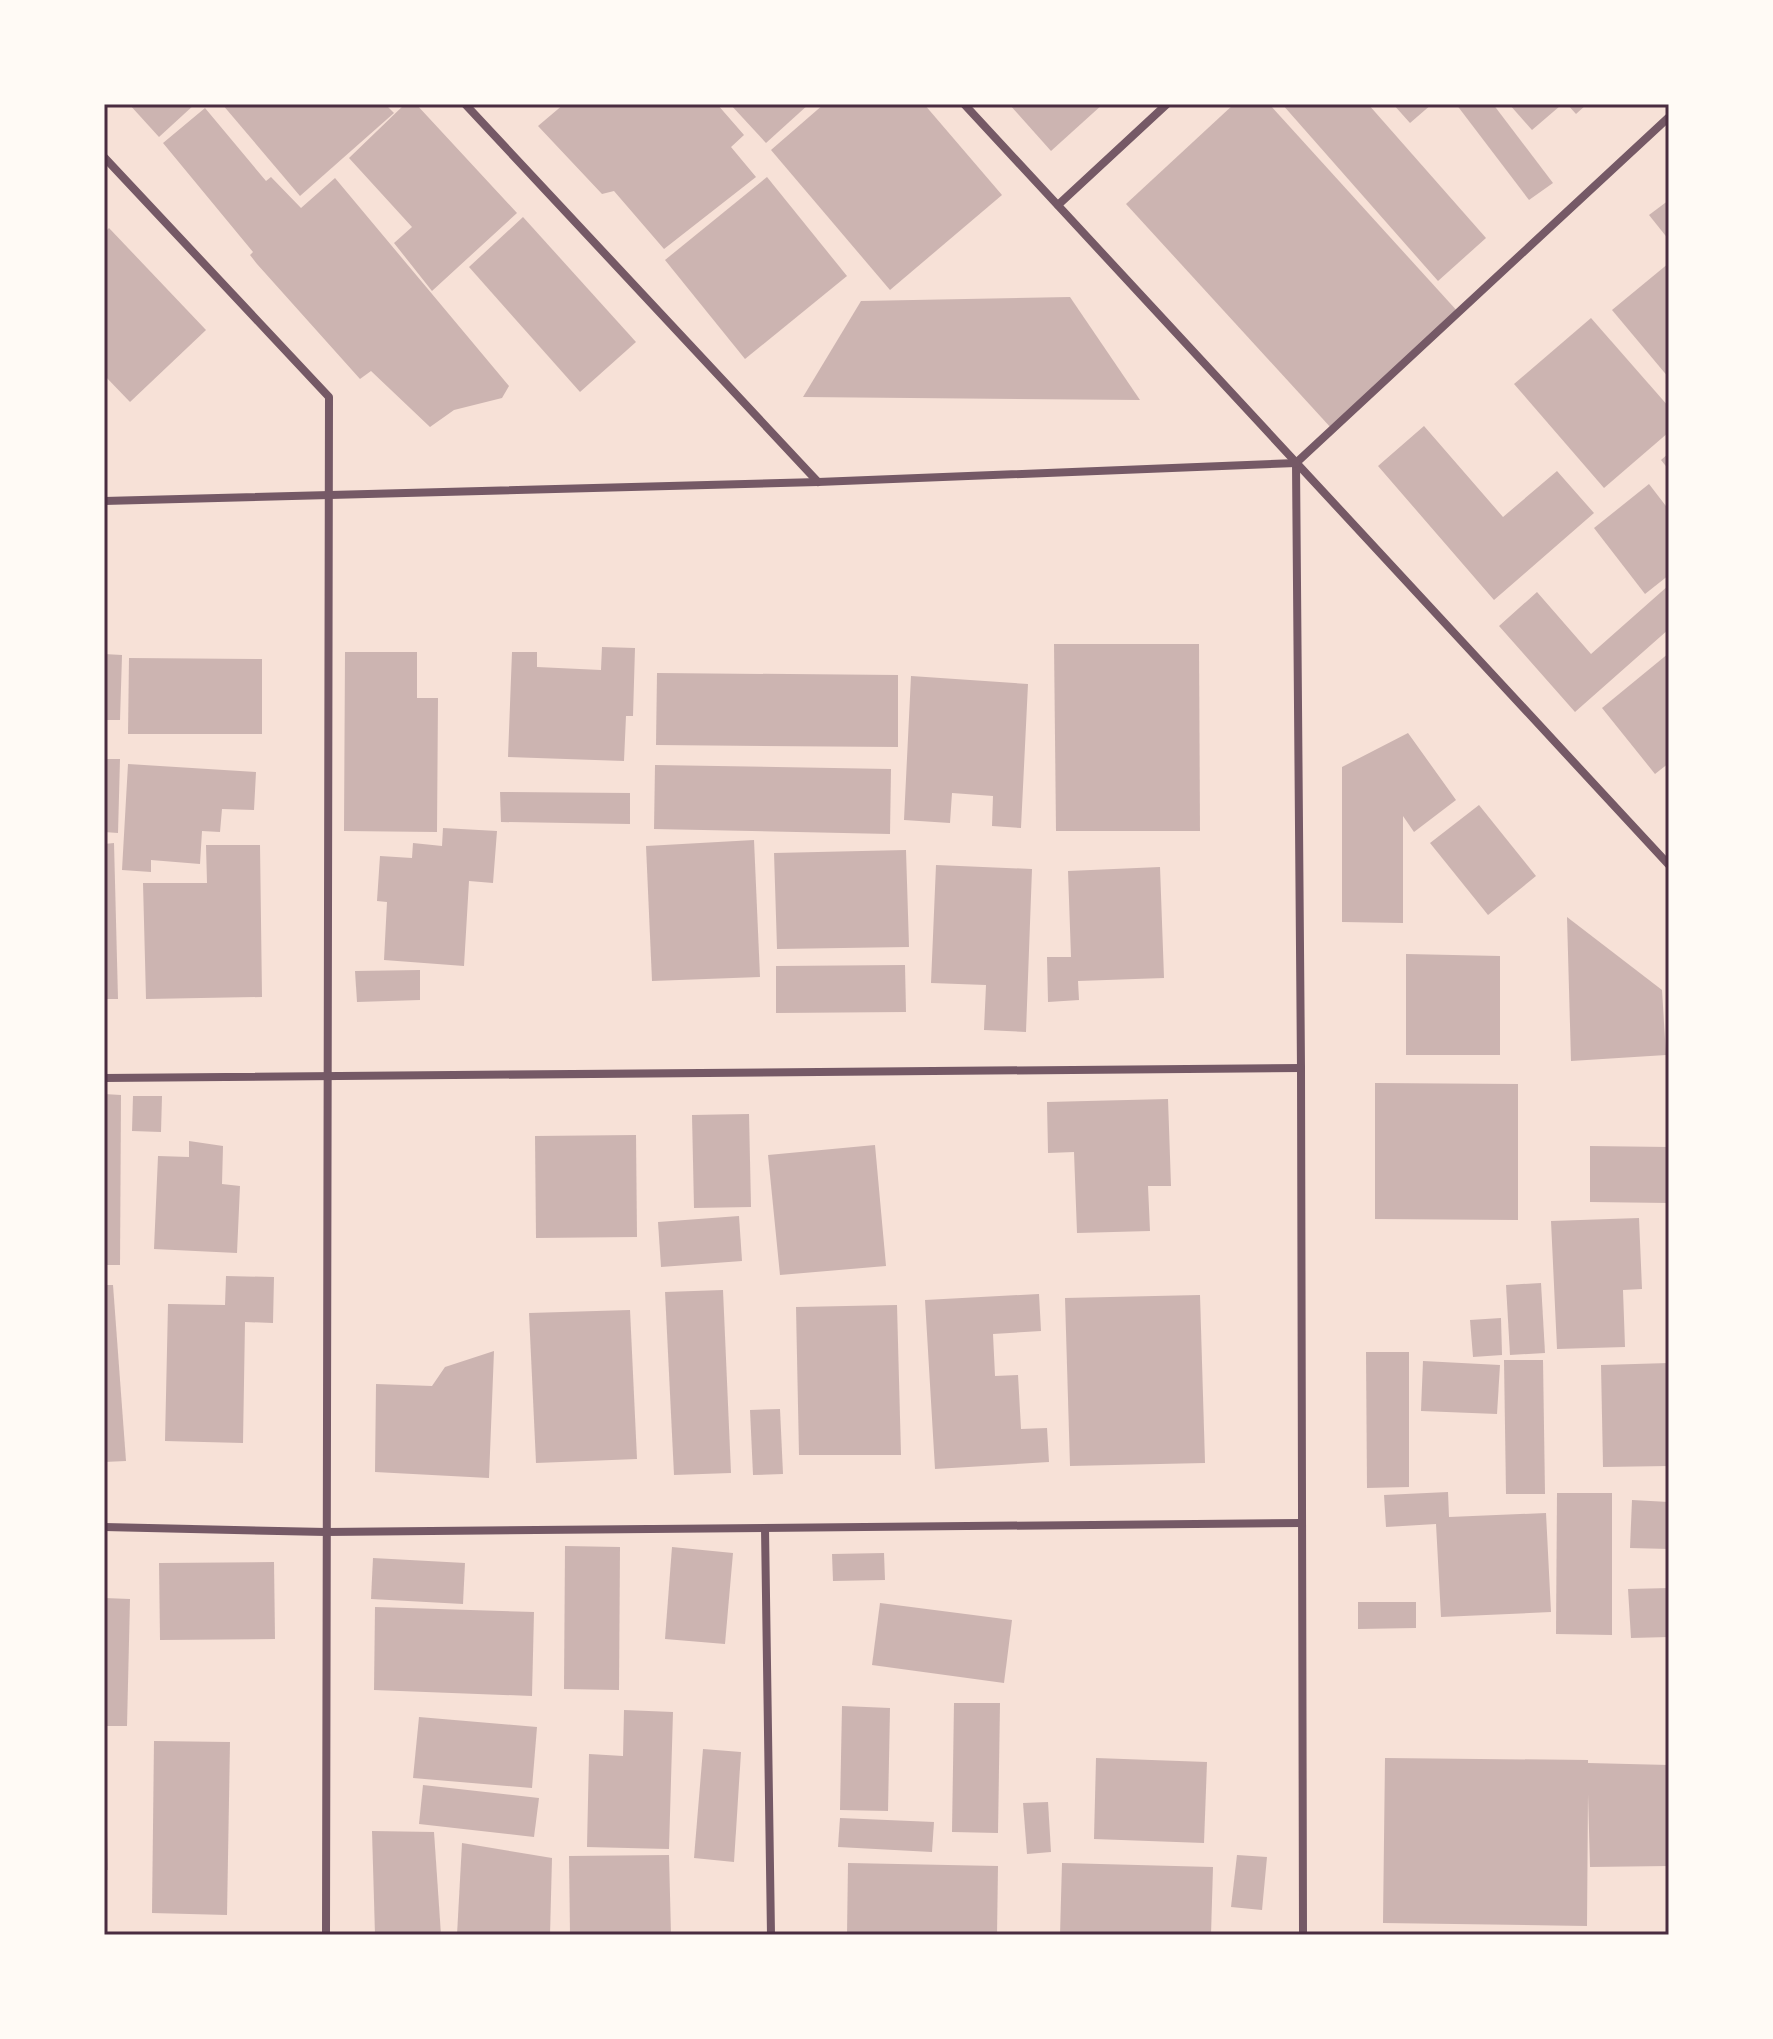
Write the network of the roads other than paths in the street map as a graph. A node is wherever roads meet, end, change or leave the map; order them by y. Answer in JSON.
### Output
{"nodes":[{"id":1,"x":465,"y":104,"type":"edge"},
{"id":2,"x":964,"y":104,"type":"edge"},
{"id":3,"x":1167,"y":104,"type":"edge"},
{"id":4,"x":1669,"y":118,"type":"edge"},
{"id":5,"x":104,"y":157,"type":"edge"},
{"id":6,"x":1058,"y":205,"type":"junction"},
{"id":7,"x":1296,"y":463,"type":"junction"},
{"id":8,"x":818,"y":482,"type":"junction"},
{"id":9,"x":329,"y":495,"type":"junction"},
{"id":10,"x":104,"y":501,"type":"edge"},
{"id":11,"x":1669,"y":865,"type":"edge"},
{"id":12,"x":1301,"y":1068,"type":"junction"},
{"id":13,"x":328,"y":1075,"type":"junction"},
{"id":14,"x":104,"y":1078,"type":"edge"},
{"id":15,"x":1302,"y":1523,"type":"junction"},
{"id":16,"x":104,"y":1527,"type":"edge"},
{"id":17,"x":765,"y":1528,"type":"junction"},
{"id":18,"x":326,"y":1532,"type":"junction"},
{"id":19,"x":326,"y":1935,"type":"edge"},
{"id":20,"x":771,"y":1935,"type":"edge"},
{"id":21,"x":1303,"y":1935,"type":"edge"}],
"edges":[{"from":1,"to":8,"type":"street"},
{"from":2,"to":6,"type":"street"},
{"from":3,"to":6,"type":"street"},
{"from":4,"to":7,"type":"street"},
{"from":5,"to":9,"type":"street"},
{"from":6,"to":7,"type":"street"},
{"from":7,"to":8,"type":"street"},
{"from":7,"to":11,"type":"street"},
{"from":7,"to":12,"type":"street"},
{"from":8,"to":9,"type":"street"},
{"from":9,"to":10,"type":"street"},
{"from":9,"to":13,"type":"street"},
{"from":12,"to":13,"type":"street"},
{"from":12,"to":15,"type":"street"},
{"from":13,"to":14,"type":"street"},
{"from":13,"to":18,"type":"street"},
{"from":15,"to":17,"type":"street"},
{"from":15,"to":21,"type":"street"},
{"from":16,"to":18,"type":"street"},
{"from":17,"to":18,"type":"street"},
{"from":17,"to":20,"type":"street"},
{"from":18,"to":19,"type":"street"}]}
